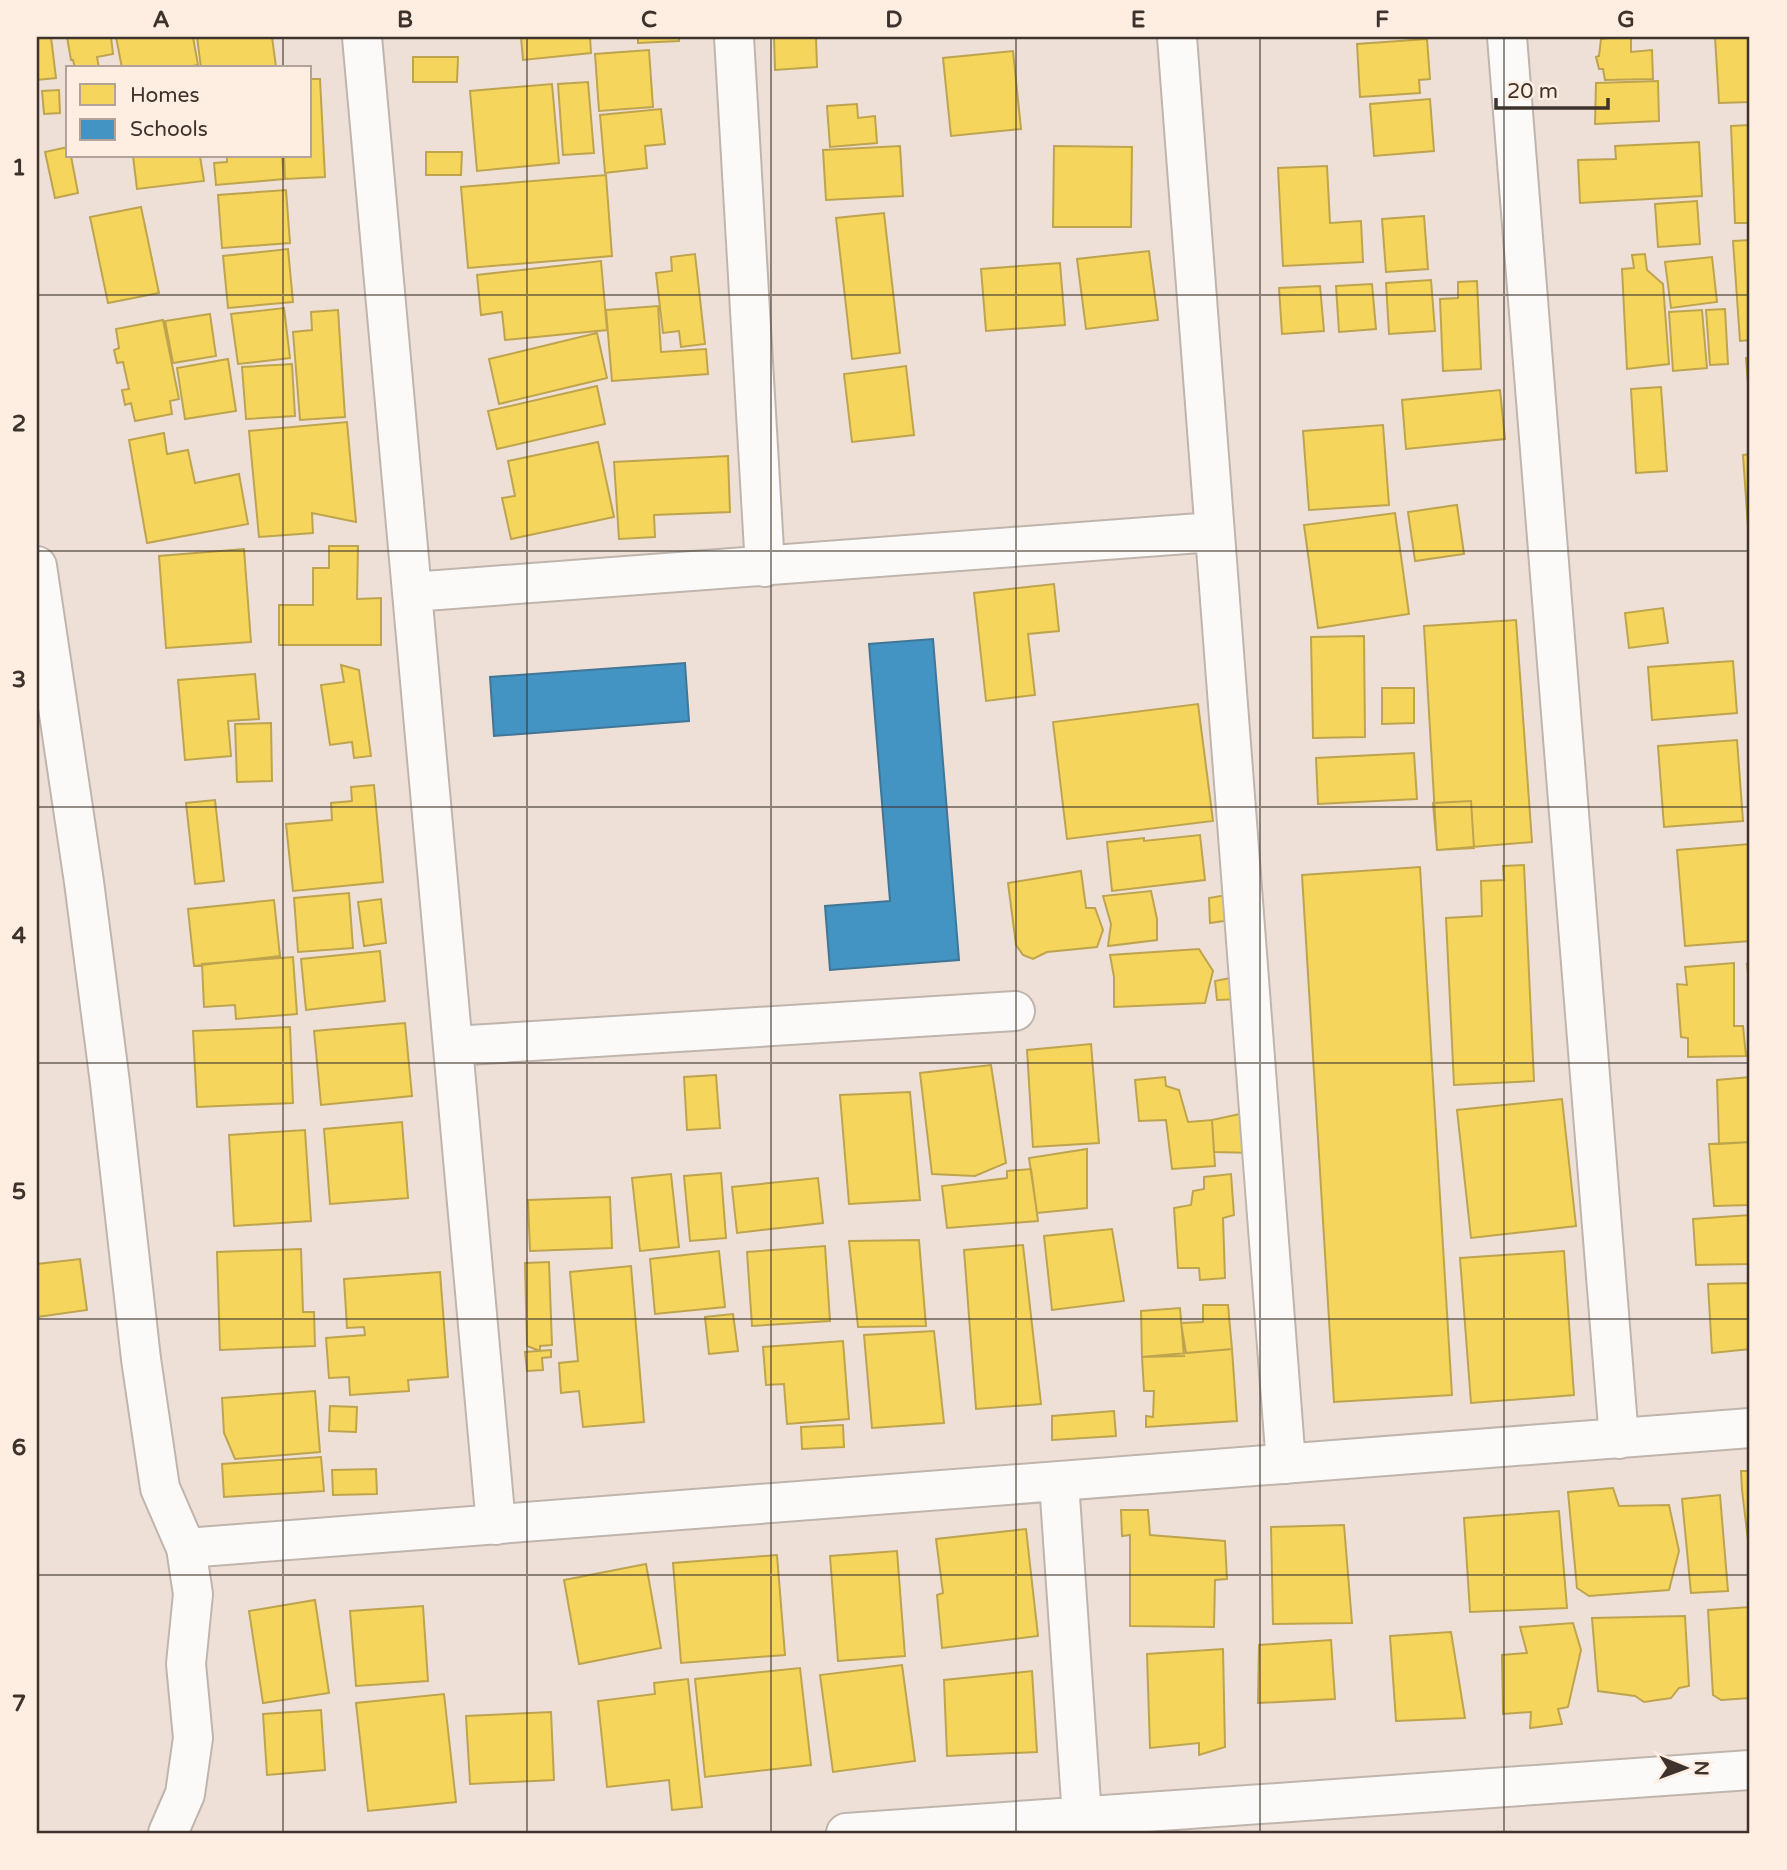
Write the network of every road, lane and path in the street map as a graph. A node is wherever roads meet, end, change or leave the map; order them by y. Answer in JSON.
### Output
{"nodes":[{"id":1,"x":362,"y":37,"type":"edge"},
{"id":2,"x":734,"y":37,"type":"edge"},
{"id":3,"x":1177,"y":37,"type":"edge"},
{"id":4,"x":1507,"y":37,"type":"edge"},
{"id":5,"x":1213,"y":532,"type":"junction"},
{"id":6,"x":37,"y":566,"type":"edge"},
{"id":7,"x":765,"y":567,"type":"junction"},
{"id":8,"x":412,"y":592,"type":"junction"},
{"id":9,"x":1015,"y":1011,"type":"dead end"},
{"id":10,"x":453,"y":1046,"type":"junction"},
{"id":11,"x":1750,"y":1429,"type":"edge"},
{"id":12,"x":1619,"y":1438,"type":"junction"},
{"id":13,"x":1286,"y":1464,"type":"junction"},
{"id":14,"x":1059,"y":1482,"type":"junction"},
{"id":15,"x":496,"y":1525,"type":"junction"},
{"id":16,"x":186,"y":1548,"type":"junction"},
{"id":17,"x":1750,"y":1770,"type":"edge"},
{"id":18,"x":1082,"y":1816,"type":"junction"},
{"id":19,"x":168,"y":1833,"type":"edge"},
{"id":20,"x":846,"y":1833,"type":"edge"},
{"id":21,"x":852,"y":1833,"type":"edge"}],
"edges":[{"from":1,"to":8,"type":"street"},
{"from":2,"to":7,"type":"street"},
{"from":3,"to":5,"type":"street"},
{"from":4,"to":12,"type":"street"},
{"from":5,"to":7,"type":"street"},
{"from":5,"to":13,"type":"street"},
{"from":6,"to":16,"type":"street"},
{"from":7,"to":8,"type":"street"},
{"from":8,"to":10,"type":"street"},
{"from":9,"to":10,"type":"street"},
{"from":10,"to":15,"type":"street"},
{"from":11,"to":12,"type":"street"},
{"from":12,"to":13,"type":"street"},
{"from":13,"to":14,"type":"street"},
{"from":14,"to":15,"type":"street"},
{"from":14,"to":18,"type":"street"},
{"from":15,"to":16,"type":"street"},
{"from":16,"to":19,"type":"street"},
{"from":17,"to":18,"type":"street"},
{"from":18,"to":21,"type":"street"},
{"from":20,"to":21,"type":"street"}]}
